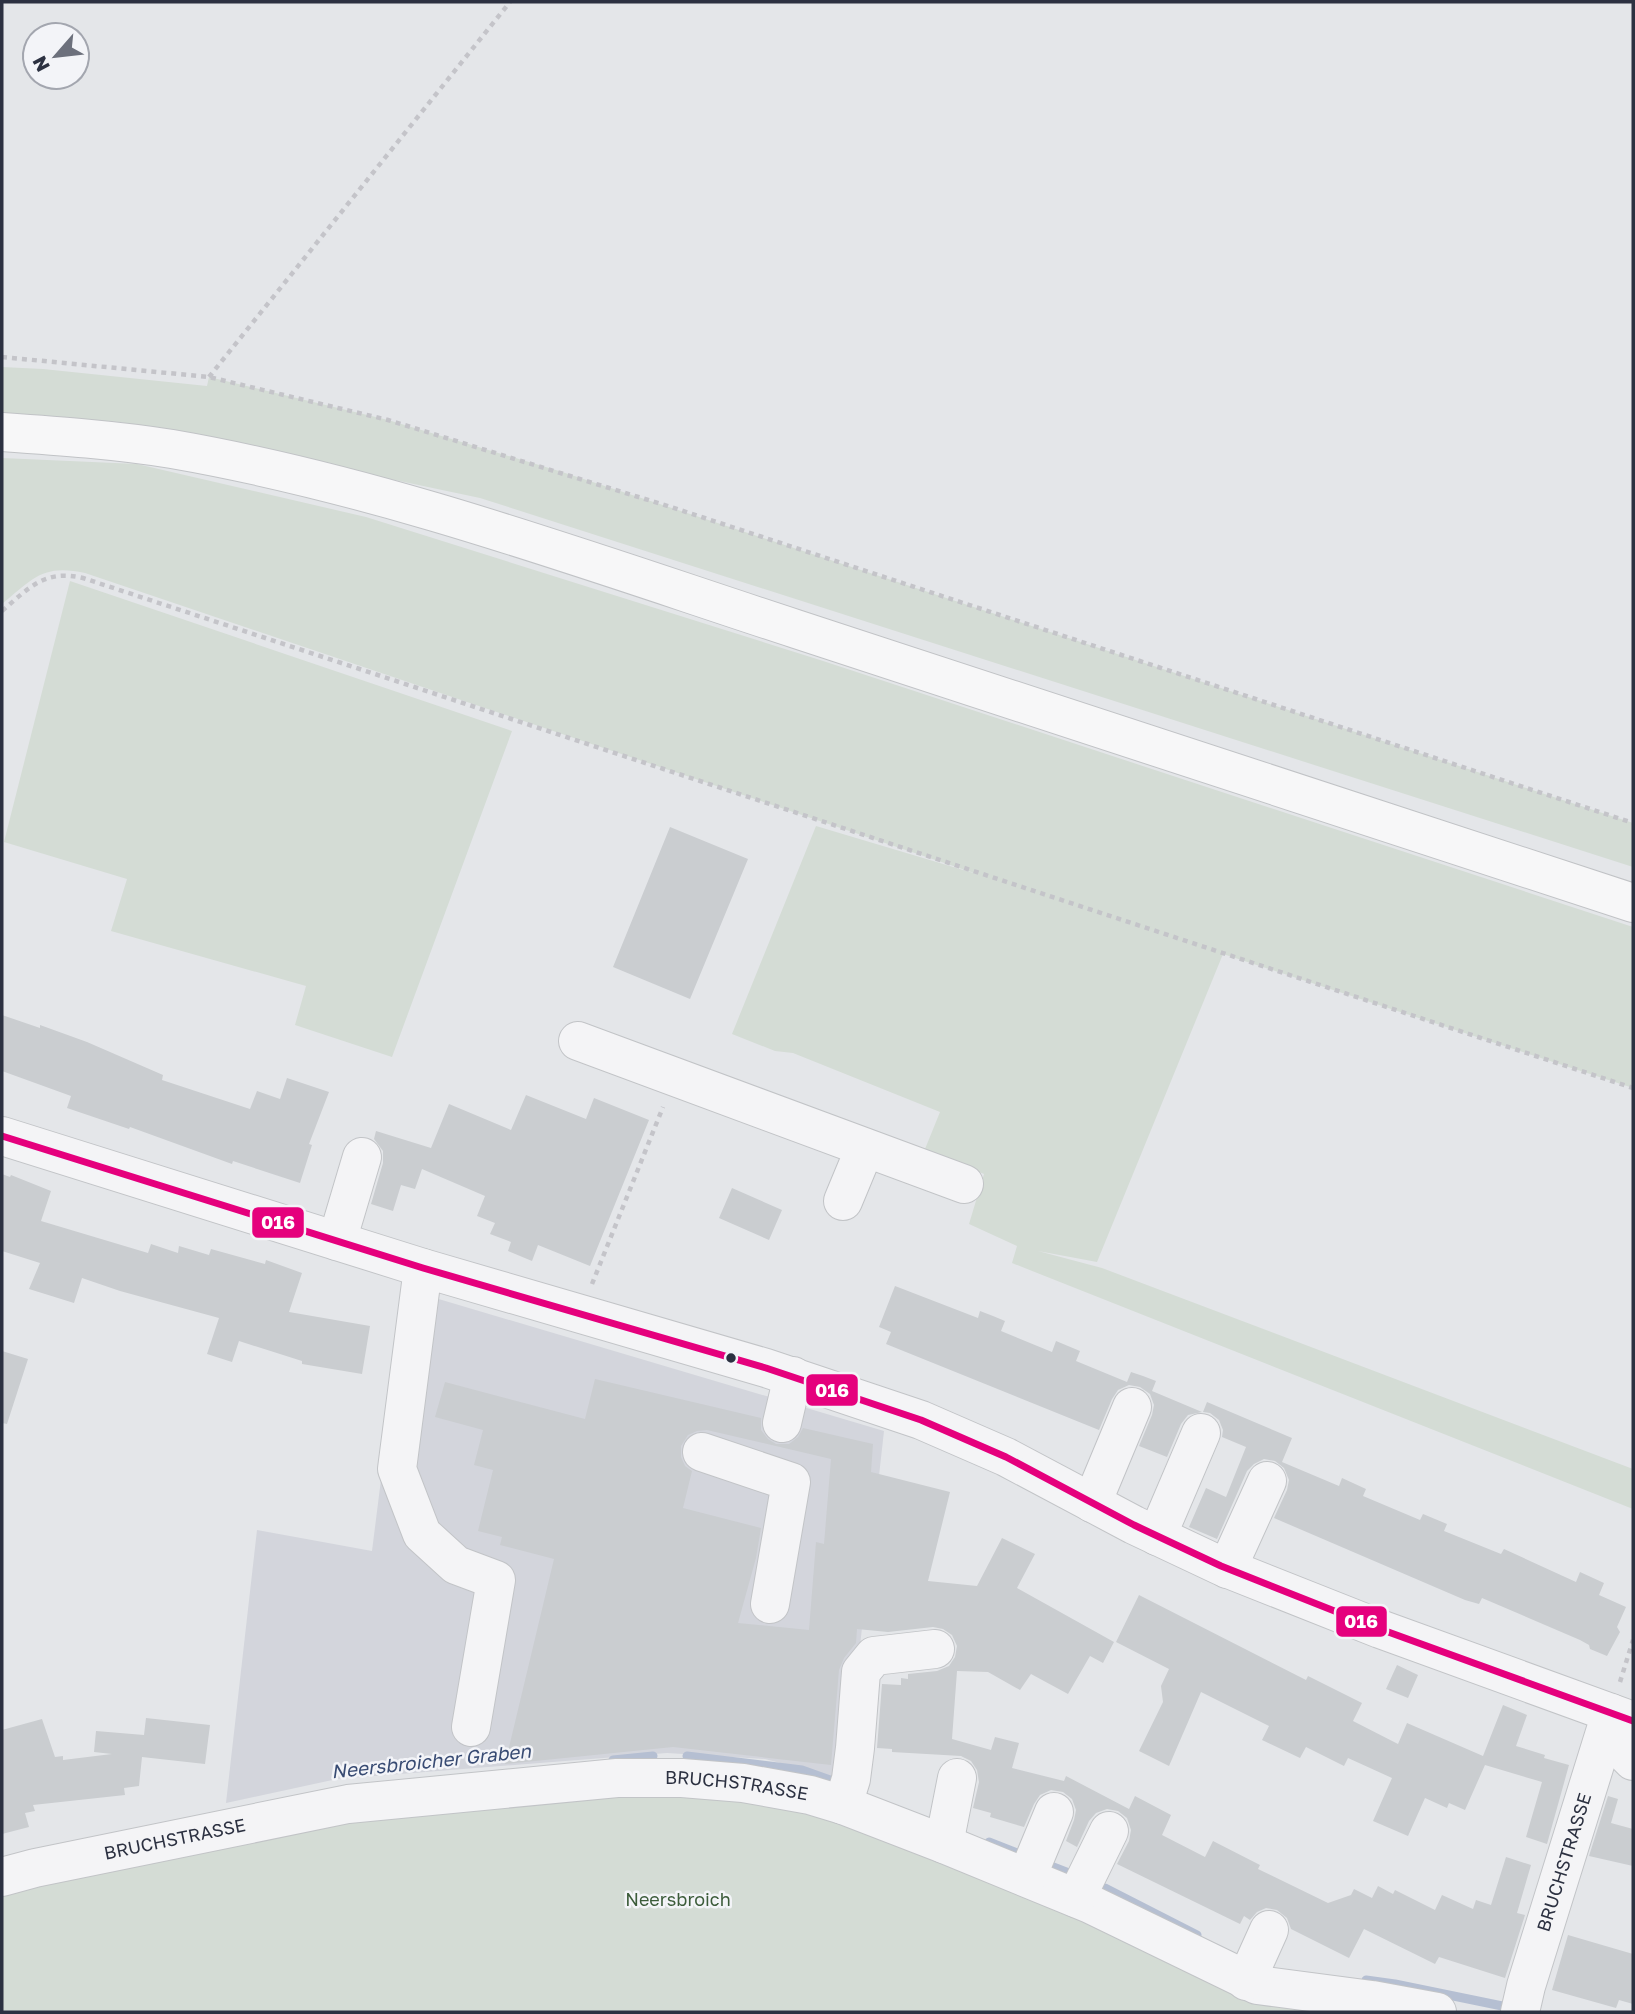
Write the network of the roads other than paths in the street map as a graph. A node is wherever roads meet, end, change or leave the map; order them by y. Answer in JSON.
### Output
{"nodes":[{"id":1,"x":2,"y":432,"type":"edge"},
{"id":2,"x":1633,"y":903,"type":"edge"},
{"id":3,"x":578,"y":1041,"type":"dead end"},
{"id":4,"x":2,"y":1136,"type":"edge"},
{"id":5,"x":865,"y":1148,"type":"junction"},
{"id":6,"x":362,"y":1157,"type":"dead end"},
{"id":7,"x":964,"y":1184,"type":"dead end"},
{"id":8,"x":843,"y":1200,"type":"dead end"},
{"id":9,"x":337,"y":1241,"type":"junction"},
{"id":10,"x":423,"y":1268,"type":"junction"},
{"id":11,"x":793,"y":1376,"type":"junction"},
{"id":12,"x":1132,"y":1407,"type":"dead end"},
{"id":13,"x":1201,"y":1433,"type":"dead end"},
{"id":14,"x":775,"y":1448,"type":"junction"},
{"id":15,"x":702,"y":1452,"type":"dead end"},
{"id":16,"x":1267,"y":1481,"type":"dead end"},
{"id":17,"x":1093,"y":1503,"type":"junction"},
{"id":18,"x":1157,"y":1536,"type":"junction"},
{"id":19,"x":1227,"y":1569,"type":"junction"},
{"id":20,"x":770,"y":1604,"type":"dead end"},
{"id":21,"x":935,"y":1649,"type":"dead end"},
{"id":22,"x":471,"y":1727,"type":"dead end"},
{"id":23,"x":1623,"y":1741,"type":"edge"},
{"id":24,"x":957,"y":1778,"type":"dead end"},
{"id":25,"x":846,"y":1793,"type":"junction"},
{"id":26,"x":947,"y":1831,"type":"junction"},
{"id":27,"x":2,"y":1878,"type":"edge"},
{"id":28,"x":1437,"y":2012,"type":"edge"},
{"id":29,"x":1520,"y":2012,"type":"edge"}],
"edges":[{"from":1,"to":2,"type":"main road"},
{"from":3,"to":5,"type":"street"},
{"from":4,"to":9,"type":"street"},
{"from":5,"to":7,"type":"street"},
{"from":5,"to":8,"type":"street"},
{"from":6,"to":9,"type":"street"},
{"from":9,"to":10,"type":"street"},
{"from":10,"to":11,"type":"street"},
{"from":10,"to":22,"type":"street"},
{"from":11,"to":14,"type":"street"},
{"from":11,"to":17,"type":"street"},
{"from":12,"to":17,"type":"street"},
{"from":13,"to":18,"type":"street"},
{"from":14,"to":15,"type":"street"},
{"from":14,"to":20,"type":"street"},
{"from":16,"to":19,"type":"street"},
{"from":17,"to":18,"type":"street"},
{"from":18,"to":19,"type":"street"},
{"from":19,"to":23,"type":"street"},
{"from":21,"to":25,"type":"street"},
{"from":23,"to":29,"type":"street","name":"BRUCHSTRASSE"},
{"from":24,"to":26,"type":"street"},
{"from":25,"to":26,"type":"street","name":"BRUCHSTRASSE"},
{"from":25,"to":27,"type":"street","name":"BRUCHSTRASSE"},
{"from":26,"to":28,"type":"street","name":"BRUCHSTRASSE"}]}
